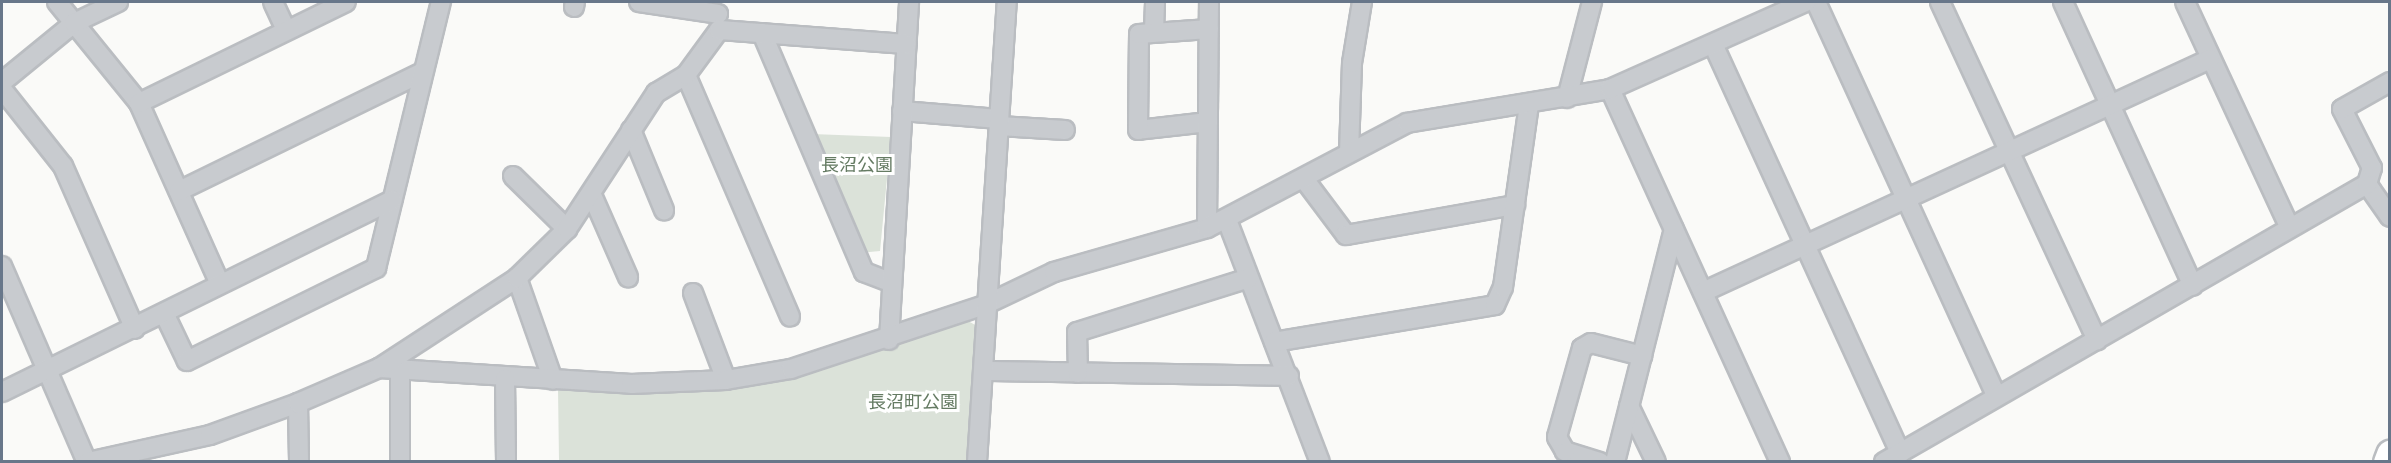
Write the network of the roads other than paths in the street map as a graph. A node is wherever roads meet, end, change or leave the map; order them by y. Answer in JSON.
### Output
{"nodes":[{"id":1,"x":57,"y":2,"type":"edge"},
{"id":2,"x":118,"y":2,"type":"edge"},
{"id":3,"x":273,"y":2,"type":"edge"},
{"id":4,"x":346,"y":2,"type":"edge"},
{"id":5,"x":441,"y":2,"type":"edge"},
{"id":6,"x":639,"y":2,"type":"edge"},
{"id":7,"x":909,"y":2,"type":"edge"},
{"id":8,"x":1007,"y":2,"type":"edge"},
{"id":9,"x":1155,"y":2,"type":"edge"},
{"id":10,"x":1209,"y":2,"type":"edge"},
{"id":11,"x":1362,"y":2,"type":"edge"},
{"id":12,"x":1592,"y":2,"type":"edge"},
{"id":13,"x":1805,"y":2,"type":"edge"},
{"id":14,"x":1816,"y":2,"type":"edge"},
{"id":15,"x":1940,"y":2,"type":"edge"},
{"id":16,"x":2063,"y":2,"type":"edge"},
{"id":17,"x":2185,"y":2,"type":"edge"},
{"id":18,"x":719,"y":15,"type":"edge"},
{"id":19,"x":74,"y":23,"type":"junction"},
{"id":20,"x":1209,"y":29,"type":"junction"},
{"id":21,"x":286,"y":30,"type":"junction"},
{"id":22,"x":1154,"y":31,"type":"junction"},
{"id":23,"x":762,"y":33,"type":"junction"},
{"id":24,"x":906,"y":44,"type":"junction"},
{"id":25,"x":1713,"y":44,"type":"junction"},
{"id":26,"x":2210,"y":59,"type":"junction"},
{"id":27,"x":423,"y":72,"type":"junction"},
{"id":28,"x":686,"y":75,"type":"junction"},
{"id":29,"x":2,"y":82,"type":"edge"},
{"id":30,"x":2390,"y":82,"type":"edge"},
{"id":31,"x":2,"y":89,"type":"edge"},
{"id":32,"x":1610,"y":89,"type":"junction"},
{"id":33,"x":1567,"y":98,"type":"junction"},
{"id":34,"x":139,"y":103,"type":"junction"},
{"id":35,"x":1529,"y":105,"type":"junction"},
{"id":36,"x":2110,"y":105,"type":"junction"},
{"id":37,"x":902,"y":111,"type":"junction"},
{"id":38,"x":1208,"y":122,"type":"junction"},
{"id":39,"x":999,"y":123,"type":"junction"},
{"id":40,"x":1065,"y":129,"type":"dead end"},
{"id":41,"x":631,"y":130,"type":"junction"},
{"id":42,"x":2008,"y":152,"type":"junction"},
{"id":43,"x":1349,"y":153,"type":"junction"},
{"id":44,"x":513,"y":176,"type":"dead end"},
{"id":45,"x":1304,"y":179,"type":"junction"},
{"id":46,"x":2367,"y":184,"type":"junction"},
{"id":47,"x":179,"y":191,"type":"junction"},
{"id":48,"x":592,"y":195,"type":"junction"},
{"id":49,"x":1906,"y":199,"type":"junction"},
{"id":50,"x":392,"y":200,"type":"junction"},
{"id":51,"x":1515,"y":205,"type":"junction"},
{"id":52,"x":664,"y":210,"type":"dead end"},
{"id":53,"x":2390,"y":217,"type":"edge"},
{"id":54,"x":1227,"y":220,"type":"junction"},
{"id":55,"x":1207,"y":228,"type":"junction"},
{"id":56,"x":2290,"y":228,"type":"junction"},
{"id":57,"x":567,"y":229,"type":"junction"},
{"id":58,"x":1674,"y":229,"type":"junction"},
{"id":59,"x":1805,"y":245,"type":"junction"},
{"id":60,"x":4,"y":277,"type":"edge"},
{"id":61,"x":628,"y":277,"type":"dead end"},
{"id":62,"x":516,"y":278,"type":"junction"},
{"id":63,"x":1249,"y":278,"type":"junction"},
{"id":64,"x":890,"y":282,"type":"junction"},
{"id":65,"x":220,"y":284,"type":"junction"},
{"id":66,"x":2193,"y":286,"type":"junction"},
{"id":67,"x":1703,"y":292,"type":"junction"},
{"id":68,"x":693,"y":293,"type":"dead end"},
{"id":69,"x":987,"y":304,"type":"junction"},
{"id":70,"x":164,"y":313,"type":"junction"},
{"id":71,"x":790,"y":317,"type":"dead end"},
{"id":72,"x":135,"y":329,"type":"junction"},
{"id":73,"x":889,"y":340,"type":"junction"},
{"id":74,"x":2097,"y":340,"type":"junction"},
{"id":75,"x":1274,"y":342,"type":"junction"},
{"id":76,"x":1642,"y":356,"type":"junction"},
{"id":77,"x":379,"y":368,"type":"junction"},
{"id":78,"x":47,"y":369,"type":"junction"},
{"id":79,"x":400,"y":370,"type":"junction"},
{"id":80,"x":984,"y":371,"type":"junction"},
{"id":81,"x":1078,"y":373,"type":"junction"},
{"id":82,"x":1289,"y":376,"type":"junction"},
{"id":83,"x":505,"y":379,"type":"junction"},
{"id":84,"x":553,"y":380,"type":"junction"},
{"id":85,"x":726,"y":380,"type":"junction"},
{"id":86,"x":2,"y":392,"type":"edge"},
{"id":87,"x":1996,"y":395,"type":"junction"},
{"id":88,"x":298,"y":403,"type":"junction"},
{"id":89,"x":1629,"y":406,"type":"junction"},
{"id":90,"x":145,"y":454,"type":"edge"},
{"id":91,"x":2390,"y":454,"type":"edge"},
{"id":92,"x":1892,"y":457,"type":"edge"},
{"id":93,"x":87,"y":462,"type":"edge"},
{"id":94,"x":299,"y":462,"type":"edge"},
{"id":95,"x":400,"y":462,"type":"edge"},
{"id":96,"x":506,"y":462,"type":"edge"},
{"id":97,"x":977,"y":462,"type":"edge"},
{"id":98,"x":1320,"y":462,"type":"edge"},
{"id":99,"x":1600,"y":462,"type":"edge"},
{"id":100,"x":1615,"y":462,"type":"edge"},
{"id":101,"x":1656,"y":462,"type":"edge"},
{"id":102,"x":1780,"y":462,"type":"edge"},
{"id":103,"x":2387,"y":462,"type":"edge"}],
"edges":[{"from":1,"to":19,"type":"street"},
{"from":2,"to":19,"type":"street"},
{"from":3,"to":21,"type":"street"},
{"from":4,"to":21,"type":"street"},
{"from":5,"to":27,"type":"street"},
{"from":6,"to":18,"type":"street"},
{"from":7,"to":24,"type":"street"},
{"from":8,"to":39,"type":"street"},
{"from":9,"to":22,"type":"street"},
{"from":10,"to":20,"type":"street"},
{"from":11,"to":43,"type":"street"},
{"from":12,"to":33,"type":"street"},
{"from":13,"to":25,"type":"street"},
{"from":14,"to":49,"type":"street"},
{"from":15,"to":42,"type":"street"},
{"from":16,"to":36,"type":"street"},
{"from":17,"to":26,"type":"street"},
{"from":18,"to":23,"type":"street"},
{"from":18,"to":28,"type":"street"},
{"from":19,"to":29,"type":"street"},
{"from":19,"to":34,"type":"street"},
{"from":20,"to":22,"type":"street"},
{"from":20,"to":38,"type":"street"},
{"from":21,"to":34,"type":"street"},
{"from":22,"to":38,"type":"street"},
{"from":23,"to":24,"type":"street"},
{"from":23,"to":64,"type":"street"},
{"from":24,"to":37,"type":"street"},
{"from":25,"to":32,"type":"street"},
{"from":25,"to":59,"type":"street"},
{"from":26,"to":36,"type":"street"},
{"from":26,"to":56,"type":"street"},
{"from":27,"to":47,"type":"street"},
{"from":27,"to":50,"type":"street"},
{"from":28,"to":41,"type":"street"},
{"from":28,"to":71,"type":"street"},
{"from":30,"to":46,"type":"street"},
{"from":31,"to":72,"type":"street"},
{"from":32,"to":33,"type":"street"},
{"from":32,"to":58,"type":"street"},
{"from":33,"to":35,"type":"street"},
{"from":34,"to":47,"type":"street"},
{"from":35,"to":43,"type":"street"},
{"from":35,"to":51,"type":"street"},
{"from":36,"to":42,"type":"street"},
{"from":36,"to":66,"type":"street"},
{"from":37,"to":39,"type":"street"},
{"from":37,"to":64,"type":"street"},
{"from":38,"to":55,"type":"street"},
{"from":39,"to":40,"type":"street"},
{"from":39,"to":69,"type":"street"},
{"from":41,"to":48,"type":"street"},
{"from":41,"to":52,"type":"street"},
{"from":42,"to":49,"type":"street"},
{"from":42,"to":74,"type":"street"},
{"from":43,"to":45,"type":"street"},
{"from":44,"to":57,"type":"street"},
{"from":45,"to":51,"type":"street"},
{"from":45,"to":54,"type":"street"},
{"from":46,"to":53,"type":"street"},
{"from":46,"to":56,"type":"street"},
{"from":47,"to":65,"type":"street"},
{"from":48,"to":57,"type":"street"},
{"from":48,"to":61,"type":"street"},
{"from":49,"to":59,"type":"street"},
{"from":49,"to":87,"type":"street"},
{"from":50,"to":65,"type":"street"},
{"from":50,"to":70,"type":"street"},
{"from":51,"to":75,"type":"street"},
{"from":54,"to":55,"type":"street"},
{"from":54,"to":63,"type":"street"},
{"from":55,"to":69,"type":"street"},
{"from":56,"to":66,"type":"street"},
{"from":57,"to":62,"type":"street"},
{"from":58,"to":67,"type":"street"},
{"from":58,"to":76,"type":"street"},
{"from":59,"to":67,"type":"street"},
{"from":59,"to":92,"type":"street"},
{"from":60,"to":78,"type":"street"},
{"from":62,"to":77,"type":"street"},
{"from":62,"to":84,"type":"street"},
{"from":63,"to":75,"type":"street"},
{"from":63,"to":81,"type":"street"},
{"from":64,"to":73,"type":"street"},
{"from":65,"to":70,"type":"street"},
{"from":66,"to":74,"type":"street"},
{"from":67,"to":102,"type":"street"},
{"from":68,"to":85,"type":"street"},
{"from":69,"to":73,"type":"street"},
{"from":69,"to":80,"type":"street"},
{"from":70,"to":72,"type":"street"},
{"from":72,"to":78,"type":"street"},
{"from":73,"to":85,"type":"street"},
{"from":74,"to":87,"type":"street"},
{"from":75,"to":82,"type":"street"},
{"from":76,"to":89,"type":"street"},
{"from":76,"to":99,"type":"street"},
{"from":77,"to":79,"type":"street"},
{"from":77,"to":88,"type":"street"},
{"from":78,"to":86,"type":"street"},
{"from":78,"to":93,"type":"street"},
{"from":79,"to":83,"type":"street"},
{"from":79,"to":95,"type":"street"},
{"from":80,"to":81,"type":"street"},
{"from":80,"to":97,"type":"street"},
{"from":81,"to":82,"type":"street"},
{"from":82,"to":98,"type":"street"},
{"from":83,"to":84,"type":"street"},
{"from":83,"to":96,"type":"street"},
{"from":84,"to":85,"type":"street"},
{"from":87,"to":92,"type":"street"},
{"from":88,"to":90,"type":"street"},
{"from":88,"to":94,"type":"street"},
{"from":89,"to":100,"type":"street"},
{"from":89,"to":101,"type":"street"},
{"from":90,"to":93,"type":"street"},
{"from":91,"to":103,"type":"highway"}]}
